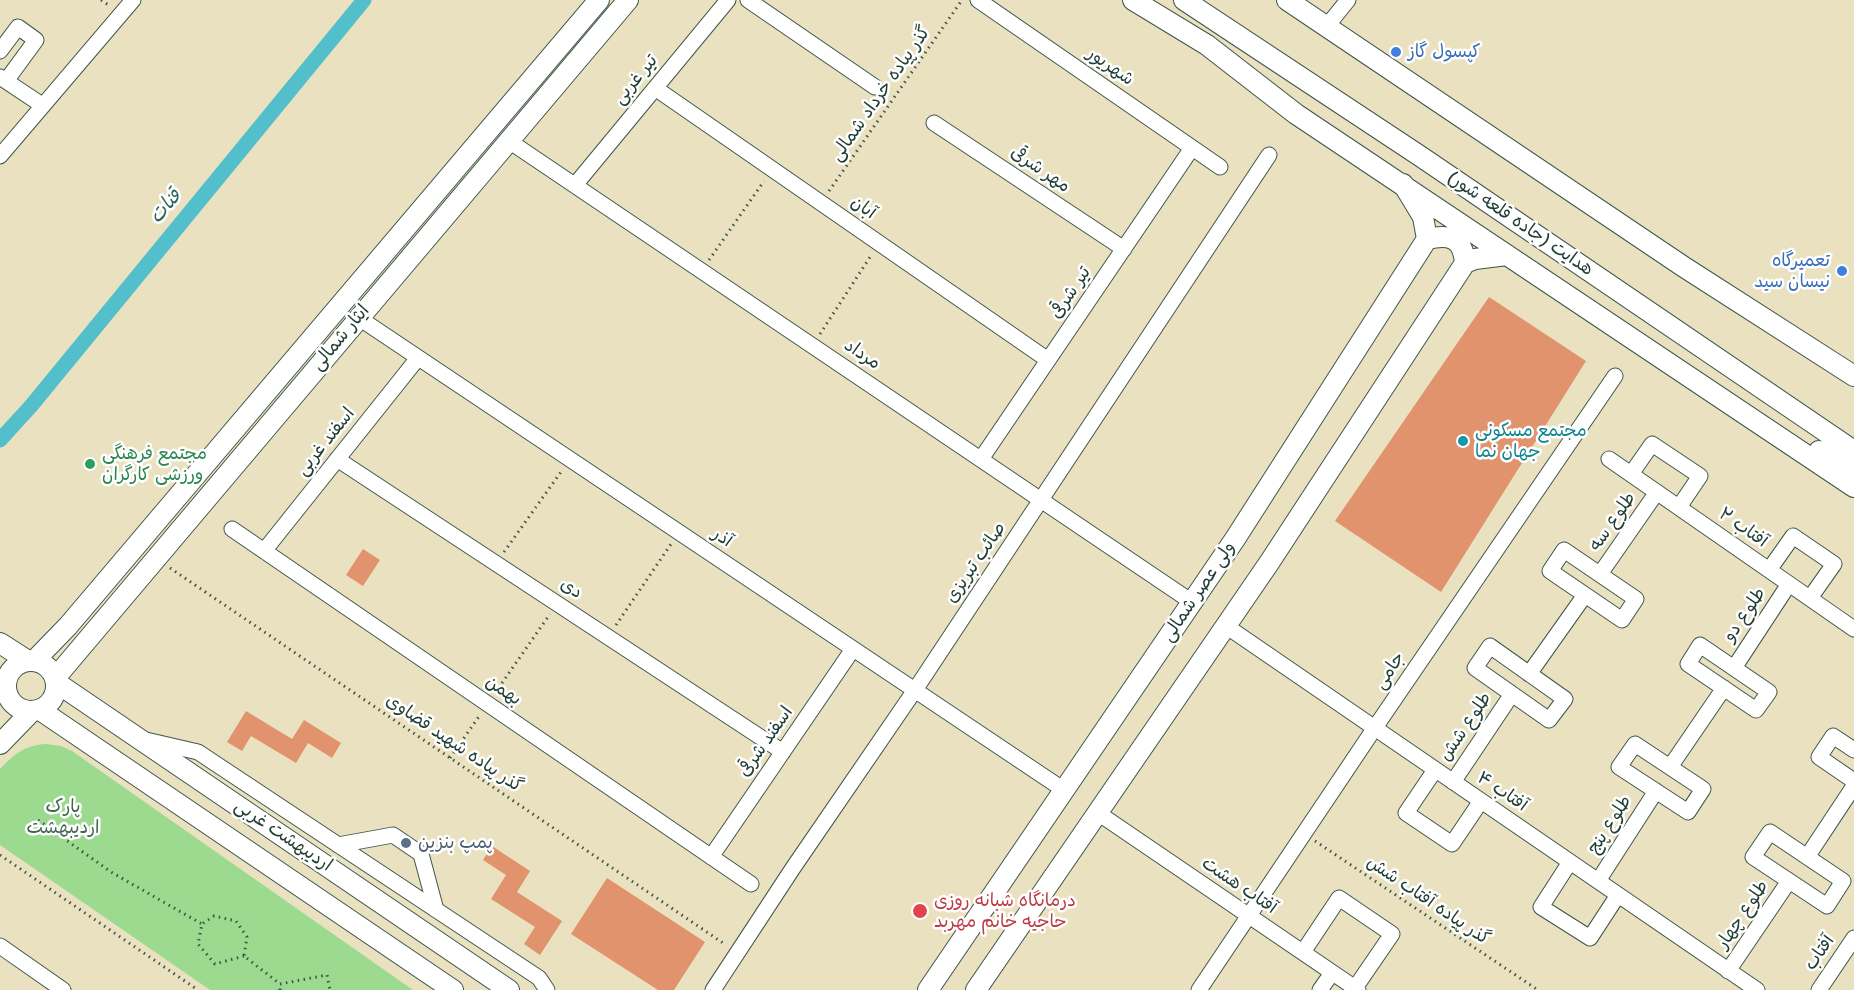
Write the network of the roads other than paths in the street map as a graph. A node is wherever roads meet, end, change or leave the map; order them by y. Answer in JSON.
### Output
{"nodes":[{"id":1,"x":133,"y":0,"type":"edge"},
{"id":2,"x":599,"y":0,"type":"edge"},
{"id":3,"x":628,"y":0,"type":"edge"},
{"id":4,"x":728,"y":0,"type":"edge"},
{"id":5,"x":748,"y":0,"type":"edge"},
{"id":6,"x":978,"y":0,"type":"edge"},
{"id":7,"x":1133,"y":0,"type":"edge"},
{"id":8,"x":1153,"y":0,"type":"edge"},
{"id":9,"x":1184,"y":0,"type":"edge"},
{"id":10,"x":1287,"y":0,"type":"edge"},
{"id":11,"x":1348,"y":0,"type":"edge"},
{"id":12,"x":1327,"y":26,"type":"junction"},
{"id":13,"x":1207,"y":45,"type":"junction"},
{"id":14,"x":0,"y":51,"type":"edge"},
{"id":15,"x":3,"y":79,"type":"edge"},
{"id":16,"x":875,"y":87,"type":"dead end"},
{"id":17,"x":655,"y":88,"type":"junction"},
{"id":18,"x":42,"y":105,"type":"junction"},
{"id":19,"x":934,"y":123,"type":"dead end"},
{"id":20,"x":509,"y":141,"type":"junction"},
{"id":21,"x":1192,"y":148,"type":"junction"},
{"id":22,"x":1269,"y":155,"type":"dead end"},
{"id":23,"x":0,"y":156,"type":"edge"},
{"id":24,"x":1220,"y":167,"type":"dead end"},
{"id":25,"x":1403,"y":184,"type":"junction"},
{"id":26,"x":575,"y":185,"type":"junction"},
{"id":27,"x":421,"y":212,"type":"junction"},
{"id":28,"x":437,"y":226,"type":"junction"},
{"id":29,"x":1426,"y":239,"type":"junction"},
{"id":30,"x":1124,"y":249,"type":"junction"},
{"id":31,"x":1507,"y":255,"type":"junction"},
{"id":32,"x":1465,"y":263,"type":"junction"},
{"id":33,"x":359,"y":318,"type":"junction"},
{"id":34,"x":418,"y":358,"type":"junction"},
{"id":35,"x":1048,"y":360,"type":"junction"},
{"id":36,"x":1615,"y":376,"type":"dead end"},
{"id":37,"x":1854,"y":376,"type":"edge"},
{"id":38,"x":1752,"y":418,"type":"junction"},
{"id":39,"x":1854,"y":451,"type":"edge"},
{"id":40,"x":337,"y":459,"type":"junction"},
{"id":41,"x":981,"y":459,"type":"junction"},
{"id":42,"x":1610,"y":459,"type":"dead end"},
{"id":43,"x":1854,"y":468,"type":"edge"},
{"id":44,"x":1631,"y":474,"type":"junction"},
{"id":45,"x":1854,"y":487,"type":"edge"},
{"id":46,"x":1657,"y":492,"type":"junction"},
{"id":47,"x":1041,"y":500,"type":"junction"},
{"id":48,"x":1679,"y":507,"type":"junction"},
{"id":49,"x":232,"y":530,"type":"dead end"},
{"id":50,"x":264,"y":551,"type":"junction"},
{"id":51,"x":1769,"y":570,"type":"junction"},
{"id":52,"x":1600,"y":574,"type":"junction"},
{"id":53,"x":1789,"y":584,"type":"junction"},
{"id":54,"x":1585,"y":595,"type":"junction"},
{"id":55,"x":1810,"y":598,"type":"junction"},
{"id":56,"x":1192,"y":602,"type":"junction"},
{"id":57,"x":1226,"y":626,"type":"junction"},
{"id":58,"x":1854,"y":629,"type":"edge"},
{"id":59,"x":0,"y":643,"type":"edge"},
{"id":60,"x":853,"y":649,"type":"junction"},
{"id":61,"x":31,"y":661,"type":"junction"},
{"id":62,"x":1734,"y":668,"type":"junction"},
{"id":63,"x":1529,"y":674,"type":"junction"},
{"id":64,"x":56,"y":680,"type":"junction"},
{"id":65,"x":1724,"y":688,"type":"junction"},
{"id":66,"x":3,"y":690,"type":"edge"},
{"id":67,"x":915,"y":690,"type":"junction"},
{"id":68,"x":1512,"y":694,"type":"junction"},
{"id":69,"x":36,"y":711,"type":"junction"},
{"id":70,"x":1374,"y":729,"type":"junction"},
{"id":71,"x":140,"y":739,"type":"junction"},
{"id":72,"x":0,"y":744,"type":"edge"},
{"id":73,"x":1854,"y":750,"type":"edge"},
{"id":74,"x":783,"y":752,"type":"junction"},
{"id":75,"x":1670,"y":767,"type":"junction"},
{"id":76,"x":1435,"y":770,"type":"junction"},
{"id":77,"x":1854,"y":781,"type":"edge"},
{"id":78,"x":1453,"y":782,"type":"junction"},
{"id":79,"x":1854,"y":786,"type":"edge"},
{"id":80,"x":1064,"y":790,"type":"junction"},
{"id":81,"x":1656,"y":791,"type":"junction"},
{"id":82,"x":1481,"y":801,"type":"junction"},
{"id":83,"x":1098,"y":813,"type":"junction"},
{"id":84,"x":338,"y":845,"type":"junction"},
{"id":85,"x":711,"y":857,"type":"junction"},
{"id":86,"x":1807,"y":857,"type":"junction"},
{"id":87,"x":1570,"y":862,"type":"junction"},
{"id":88,"x":1598,"y":881,"type":"junction"},
{"id":89,"x":1789,"y":881,"type":"junction"},
{"id":90,"x":751,"y":884,"type":"dead end"},
{"id":91,"x":1618,"y":895,"type":"junction"},
{"id":92,"x":436,"y":910,"type":"junction"},
{"id":93,"x":1249,"y":916,"type":"junction"},
{"id":94,"x":1854,"y":938,"type":"edge"},
{"id":95,"x":0,"y":946,"type":"edge"},
{"id":96,"x":1303,"y":952,"type":"junction"},
{"id":97,"x":1728,"y":970,"type":"junction"},
{"id":98,"x":1332,"y":973,"type":"junction"},
{"id":99,"x":1357,"y":989,"type":"edge"},
{"id":100,"x":63,"y":990,"type":"edge"},
{"id":101,"x":453,"y":990,"type":"edge"},
{"id":102,"x":509,"y":990,"type":"edge"},
{"id":103,"x":547,"y":990,"type":"edge"},
{"id":104,"x":713,"y":990,"type":"edge"},
{"id":105,"x":928,"y":990,"type":"edge"},
{"id":106,"x":976,"y":990,"type":"edge"},
{"id":107,"x":1199,"y":990,"type":"edge"},
{"id":108,"x":1320,"y":990,"type":"edge"},
{"id":109,"x":1757,"y":990,"type":"edge"},
{"id":110,"x":1819,"y":990,"type":"edge"}],
"edges":[{"from":1,"to":18,"type":"street"},
{"from":2,"to":27,"type":"main road","name":"ایثار شمالی"},
{"from":3,"to":20,"type":"main road","name":"ایثار شمالی"},
{"from":4,"to":17,"type":"street","name":"تیر غربی"},
{"from":5,"to":16,"type":"street"},
{"from":6,"to":21,"type":"street","name":"شهریور"},
{"from":7,"to":13,"type":"main road"},
{"from":8,"to":13,"type":"main road"},
{"from":9,"to":39,"type":"main road","name":"هدایت (جاده قلعه شور)"},
{"from":10,"to":12,"type":"main road"},
{"from":11,"to":12,"type":"street"},
{"from":12,"to":37,"type":"main road"},
{"from":13,"to":25,"type":"main road"},
{"from":14,"to":15,"type":"street"},
{"from":15,"to":18,"type":"street"},
{"from":17,"to":26,"type":"street","name":"تیر غربی"},
{"from":17,"to":35,"type":"street","name":"آبان"},
{"from":18,"to":23,"type":"street"},
{"from":19,"to":30,"type":"street","name":"مهر شرقی"},
{"from":20,"to":26,"type":"street","name":"مرداد"},
{"from":20,"to":28,"type":"main road","name":"ایثار شمالی"},
{"from":21,"to":24,"type":"street","name":"شهریور"},
{"from":21,"to":30,"type":"street","name":"تیر شرقی"},
{"from":22,"to":47,"type":"street","name":"صائب تبریزی"},
{"from":25,"to":29,"type":"main road"},
{"from":25,"to":31,"type":"main road"},
{"from":26,"to":41,"type":"street","name":"مرداد"},
{"from":27,"to":28,"type":"main road"},
{"from":27,"to":61,"type":"main road","name":"ایثار شمالی"},
{"from":28,"to":33,"type":"main road","name":"ایثار شمالی"},
{"from":29,"to":32,"type":"main road"},
{"from":29,"to":56,"type":"main road","name":"ولی عصر شمالی"},
{"from":30,"to":35,"type":"street","name":"تیر شرقی"},
{"from":31,"to":32,"type":"main road"},
{"from":31,"to":38,"type":"main road"},
{"from":32,"to":57,"type":"main road"},
{"from":33,"to":34,"type":"street","name":"آذر"},
{"from":33,"to":64,"type":"main road","name":"ایثار شمالی"},
{"from":34,"to":40,"type":"street","name":"اسفند غربی"},
{"from":34,"to":60,"type":"street","name":"آذر"},
{"from":35,"to":41,"type":"street","name":"تیر شرقی"},
{"from":36,"to":70,"type":"street","name":"جامی"},
{"from":38,"to":43,"type":"main road"},
{"from":38,"to":45,"type":"main road"},
{"from":40,"to":50,"type":"street","name":"اسفند غربی"},
{"from":40,"to":74,"type":"street","name":"دی"},
{"from":41,"to":47,"type":"street","name":"مرداد"},
{"from":42,"to":44,"type":"street","name":"آفتاب ۲"},
{"from":44,"to":46,"type":"street","name":"آفتاب ۲"},
{"from":44,"to":48,"type":"street"},
{"from":46,"to":48,"type":"street","name":"آفتاب ۲"},
{"from":46,"to":52,"type":"street","name":"طلوع سه"},
{"from":47,"to":56,"type":"street","name":"مرداد"},
{"from":47,"to":67,"type":"street","name":"صائب تبریزی"},
{"from":48,"to":51,"type":"street","name":"آفتاب ۲"},
{"from":49,"to":50,"type":"street","name":"بهمن"},
{"from":50,"to":85,"type":"street","name":"بهمن"},
{"from":51,"to":53,"type":"street","name":"آفتاب ۲"},
{"from":51,"to":55,"type":"street"},
{"from":52,"to":54,"type":"street"},
{"from":52,"to":54,"type":"street"},
{"from":53,"to":55,"type":"street","name":"آفتاب ۲"},
{"from":53,"to":62,"type":"street","name":"طلوع دو"},
{"from":54,"to":63,"type":"street"},
{"from":55,"to":58,"type":"street","name":"آفتاب ۲"},
{"from":56,"to":80,"type":"main road","name":"ولی عصر شمالی"},
{"from":57,"to":70,"type":"street","name":"آفتاب ۴"},
{"from":57,"to":83,"type":"main road"},
{"from":59,"to":61,"type":"main road"},
{"from":60,"to":67,"type":"street","name":"آذر"},
{"from":60,"to":74,"type":"street","name":"اسفند شرقی"},
{"from":61,"to":64,"type":"main road"},
{"from":61,"to":66,"type":"main road"},
{"from":62,"to":65,"type":"street"},
{"from":62,"to":65,"type":"street"},
{"from":63,"to":68,"type":"street"},
{"from":63,"to":68,"type":"street"},
{"from":64,"to":69,"type":"main road"},
{"from":64,"to":71,"type":"main road","name":"اردیبهشت غربی"},
{"from":65,"to":75,"type":"street"},
{"from":66,"to":69,"type":"main road"},
{"from":67,"to":80,"type":"street","name":"آذر"},
{"from":67,"to":104,"type":"street","name":"صائب تبریزی"},
{"from":68,"to":78,"type":"street","name":"طلوع شش"},
{"from":69,"to":72,"type":"main road"},
{"from":69,"to":101,"type":"main road","name":"اردیبهشت غربی"},
{"from":70,"to":76,"type":"street","name":"آفتاب ۴"},
{"from":70,"to":93,"type":"street","name":"جامی"},
{"from":71,"to":84,"type":"street"},
{"from":71,"to":102,"type":"main road","name":"اردیبهشت غربی"},
{"from":73,"to":77,"type":"street"},
{"from":74,"to":85,"type":"street","name":"اسفند شرقی"},
{"from":75,"to":81,"type":"street"},
{"from":75,"to":81,"type":"street"},
{"from":76,"to":78,"type":"street","name":"آفتاب ۴"},
{"from":76,"to":82,"type":"street"},
{"from":78,"to":82,"type":"street","name":"آفتاب ۴"},
{"from":79,"to":86,"type":"street"},
{"from":80,"to":105,"type":"main road","name":"ولی عصر شمالی"},
{"from":81,"to":88,"type":"street","name":"طلوع پنج"},
{"from":82,"to":87,"type":"street","name":"آفتاب ۴"},
{"from":83,"to":93,"type":"street","name":"آفتاب هشت"},
{"from":83,"to":106,"type":"main road"},
{"from":84,"to":92,"type":"street"},
{"from":84,"to":92,"type":"street"},
{"from":85,"to":90,"type":"street","name":"بهمن"},
{"from":86,"to":89,"type":"street"},
{"from":86,"to":89,"type":"street"},
{"from":87,"to":88,"type":"street","name":"آفتاب ۴"},
{"from":87,"to":91,"type":"street"},
{"from":88,"to":91,"type":"street","name":"آفتاب ۴"},
{"from":89,"to":97,"type":"street","name":"طلوع چهار"},
{"from":91,"to":97,"type":"street","name":"آفتاب ۴"},
{"from":92,"to":103,"type":"street"},
{"from":93,"to":96,"type":"street","name":"آفتاب هشت"},
{"from":93,"to":107,"type":"street","name":"جامی"},
{"from":94,"to":110,"type":"street","name":"آفتاب"},
{"from":95,"to":100,"type":"street"},
{"from":96,"to":98,"type":"street","name":"آفتاب هشت"},
{"from":96,"to":99,"type":"street"},
{"from":97,"to":109,"type":"street","name":"آفتاب ۴"},
{"from":98,"to":99,"type":"street","name":"آفتاب هشت"},
{"from":98,"to":108,"type":"street"}]}
